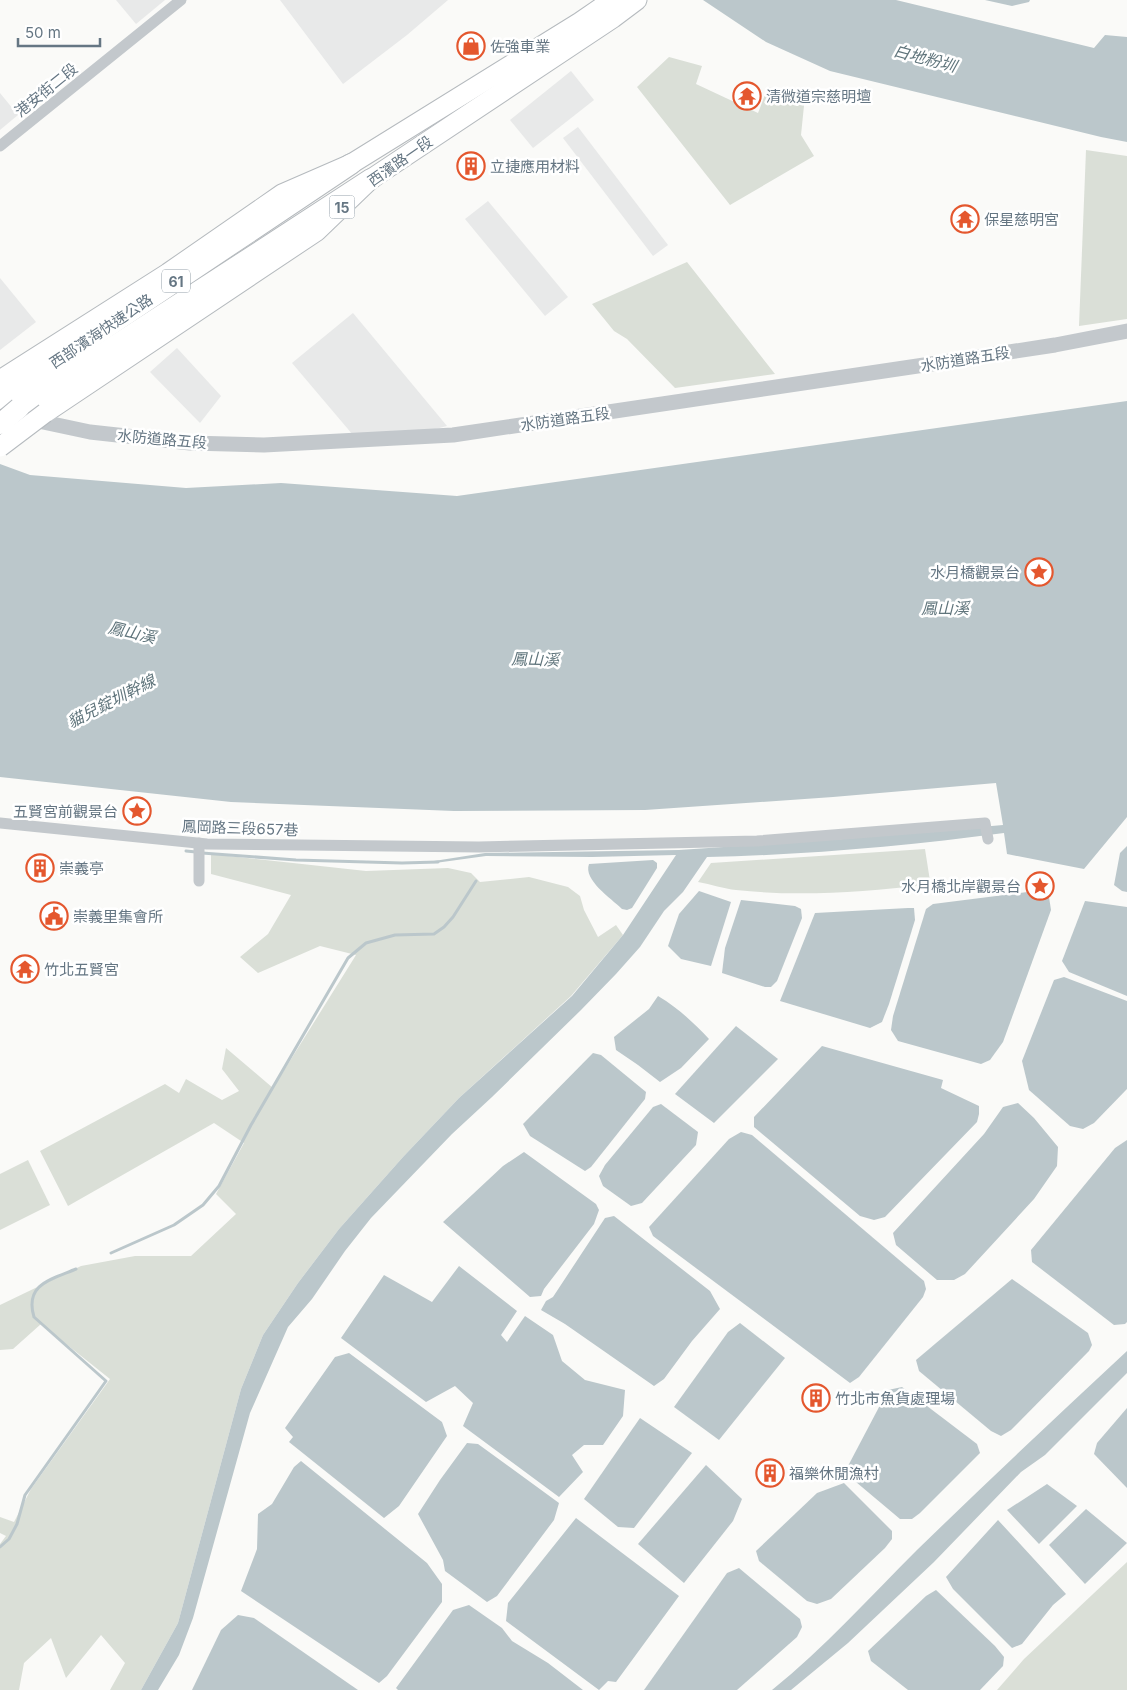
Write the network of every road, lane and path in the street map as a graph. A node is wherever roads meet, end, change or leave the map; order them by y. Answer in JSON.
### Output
{"nodes":[{"id":1,"x":181,"y":0,"type":"edge"},
{"id":2,"x":612,"y":0,"type":"edge"},
{"id":3,"x":637,"y":0,"type":"edge"},
{"id":4,"x":0,"y":146,"type":"edge"},
{"id":5,"x":351,"y":164,"type":"junction"},
{"id":6,"x":371,"y":179,"type":"junction"},
{"id":7,"x":1127,"y":332,"type":"edge"},
{"id":8,"x":0,"y":380,"type":"edge"},
{"id":9,"x":0,"y":399,"type":"edge"},
{"id":10,"x":0,"y":413,"type":"edge"},
{"id":11,"x":0,"y":424,"type":"edge"},
{"id":12,"x":0,"y":446,"type":"edge"},
{"id":13,"x":0,"y":824,"type":"edge"},
{"id":14,"x":988,"y":839,"type":"dead end"},
{"id":15,"x":199,"y":843,"type":"junction"},
{"id":16,"x":199,"y":881,"type":"dead end"}],
"edges":[{"from":1,"to":4,"type":"street","name":"港安街二段"},
{"from":2,"to":5,"type":"main road","name":"西濱路一段","number":"15"},
{"from":3,"to":6,"type":"main road","name":"西濱路一段","number":"15"},
{"from":5,"to":8,"type":"main road","name":"西濱路一段","number":"15"},
{"from":5,"to":9,"type":"highway","name":"西部濱海快速公路","number":"61"},
{"from":6,"to":11,"type":"highway","name":"西部濱海快速公路","number":"61","bridge":true},
{"from":6,"to":12,"type":"main road","name":"西濱路一段","number":"15","bridge":true},
{"from":7,"to":10,"type":"street","name":"水防道路五段"},
{"from":13,"to":15,"type":"street","name":"鳳岡路三段657巷"},
{"from":14,"to":15,"type":"street","name":"鳳岡路三段657巷"},
{"from":15,"to":16,"type":"street"}]}
